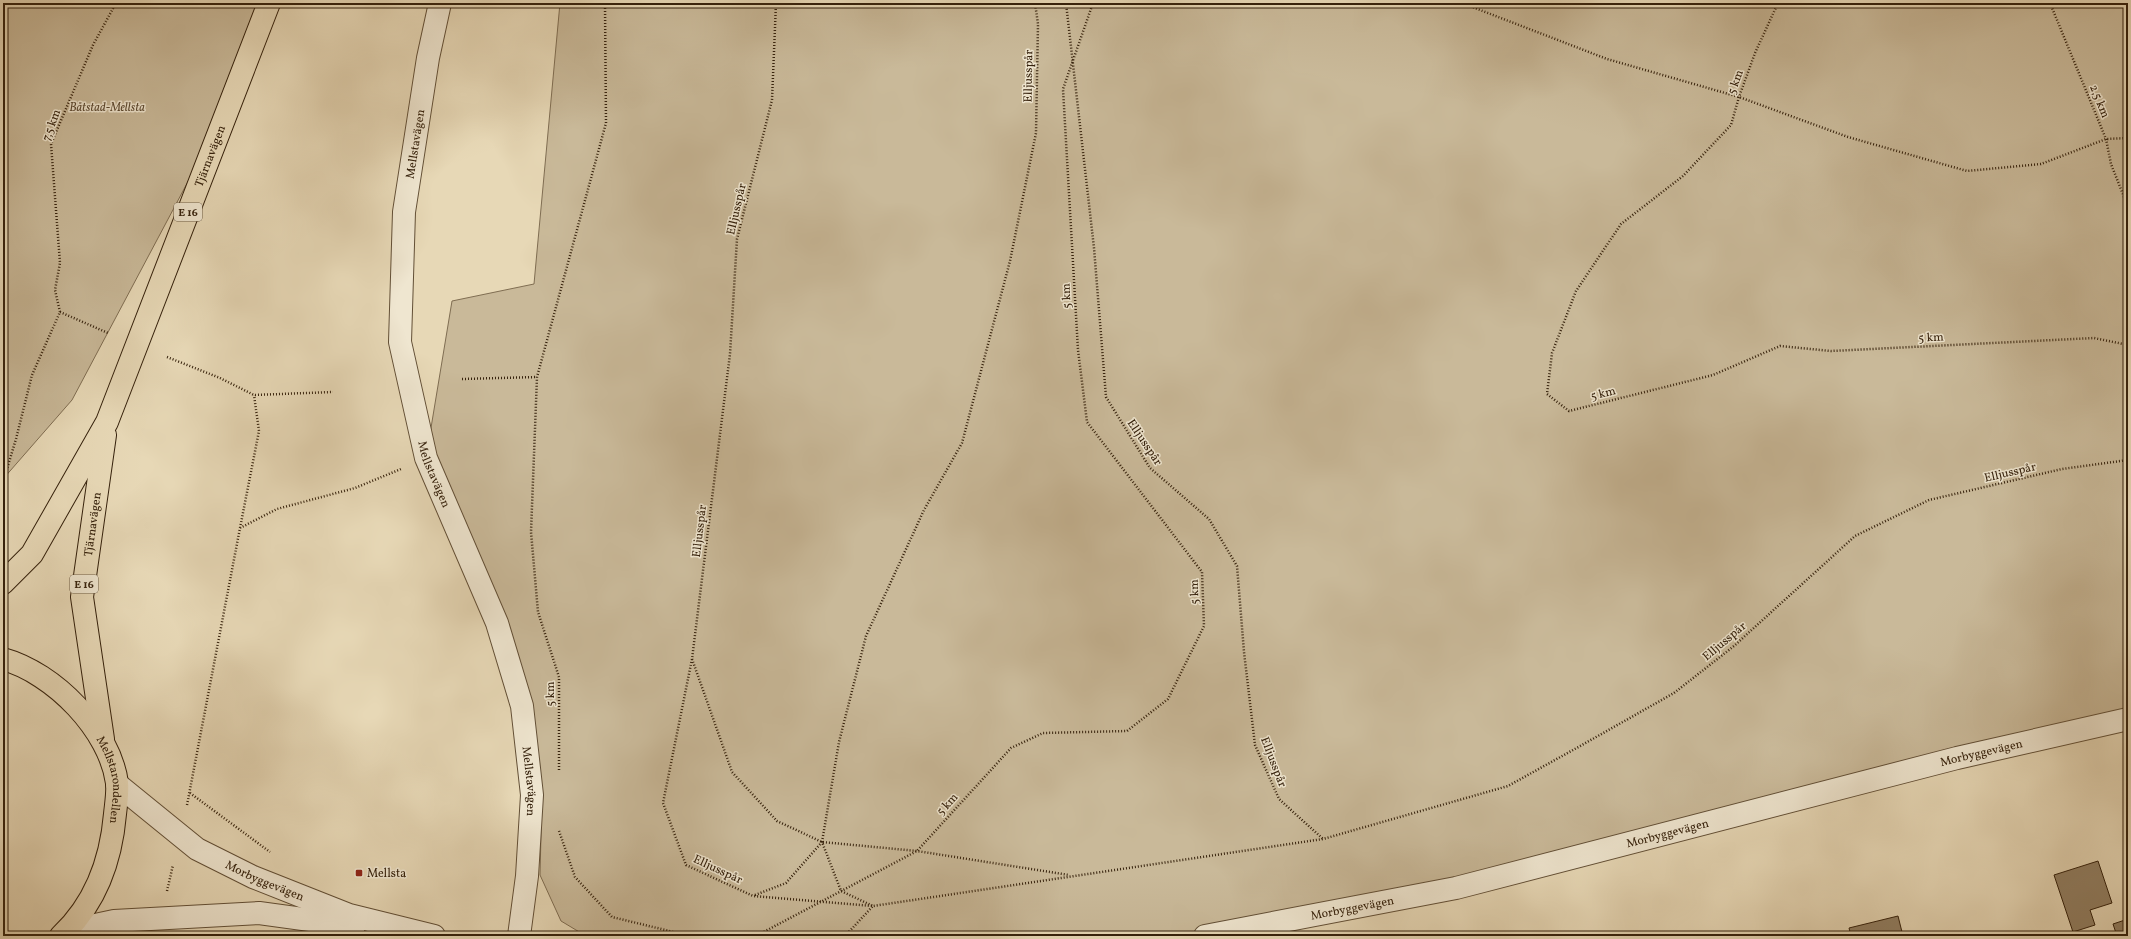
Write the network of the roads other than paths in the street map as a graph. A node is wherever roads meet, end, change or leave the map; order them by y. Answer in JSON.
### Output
{"nodes":[{"id":1,"x":269,"y":3,"type":"edge"},
{"id":2,"x":440,"y":3,"type":"edge"},
{"id":3,"x":107,"y":422,"type":"junction"},
{"id":4,"x":3,"y":583,"type":"edge"},
{"id":5,"x":3,"y":659,"type":"edge"},
{"id":6,"x":2128,"y":718,"type":"edge"},
{"id":7,"x":105,"y":746,"type":"junction"},
{"id":8,"x":117,"y":784,"type":"junction"},
{"id":9,"x":64,"y":933,"type":"edge"},
{"id":10,"x":420,"y":936,"type":"edge"},
{"id":11,"x":434,"y":936,"type":"edge"},
{"id":12,"x":519,"y":936,"type":"edge"},
{"id":13,"x":1205,"y":936,"type":"edge"}],
"edges":[{"from":1,"to":3,"type":"highway","name":"Tjärnavägen","number":"E 16"},
{"from":2,"to":12,"type":"street","name":"Mellstavägen"},
{"from":3,"to":4,"type":"highway","name":"Tjärnavägen","number":"E 16"},
{"from":3,"to":7,"type":"highway","name":"Tjärnavägen","number":"E 16"},
{"from":5,"to":7,"type":"highway","name":"Mellstarondellen","number":"E 16"},
{"from":6,"to":13,"type":"street","name":"Morbyggevägen"},
{"from":7,"to":8,"type":"highway","name":"Mellstarondellen","number":"E 16"},
{"from":8,"to":9,"type":"highway","name":"Mellstarondellen","number":"E 16"},
{"from":8,"to":11,"type":"street","name":"Morbyggevägen"},
{"from":9,"to":10,"type":"street","name":"Morbyggevägen"}]}
